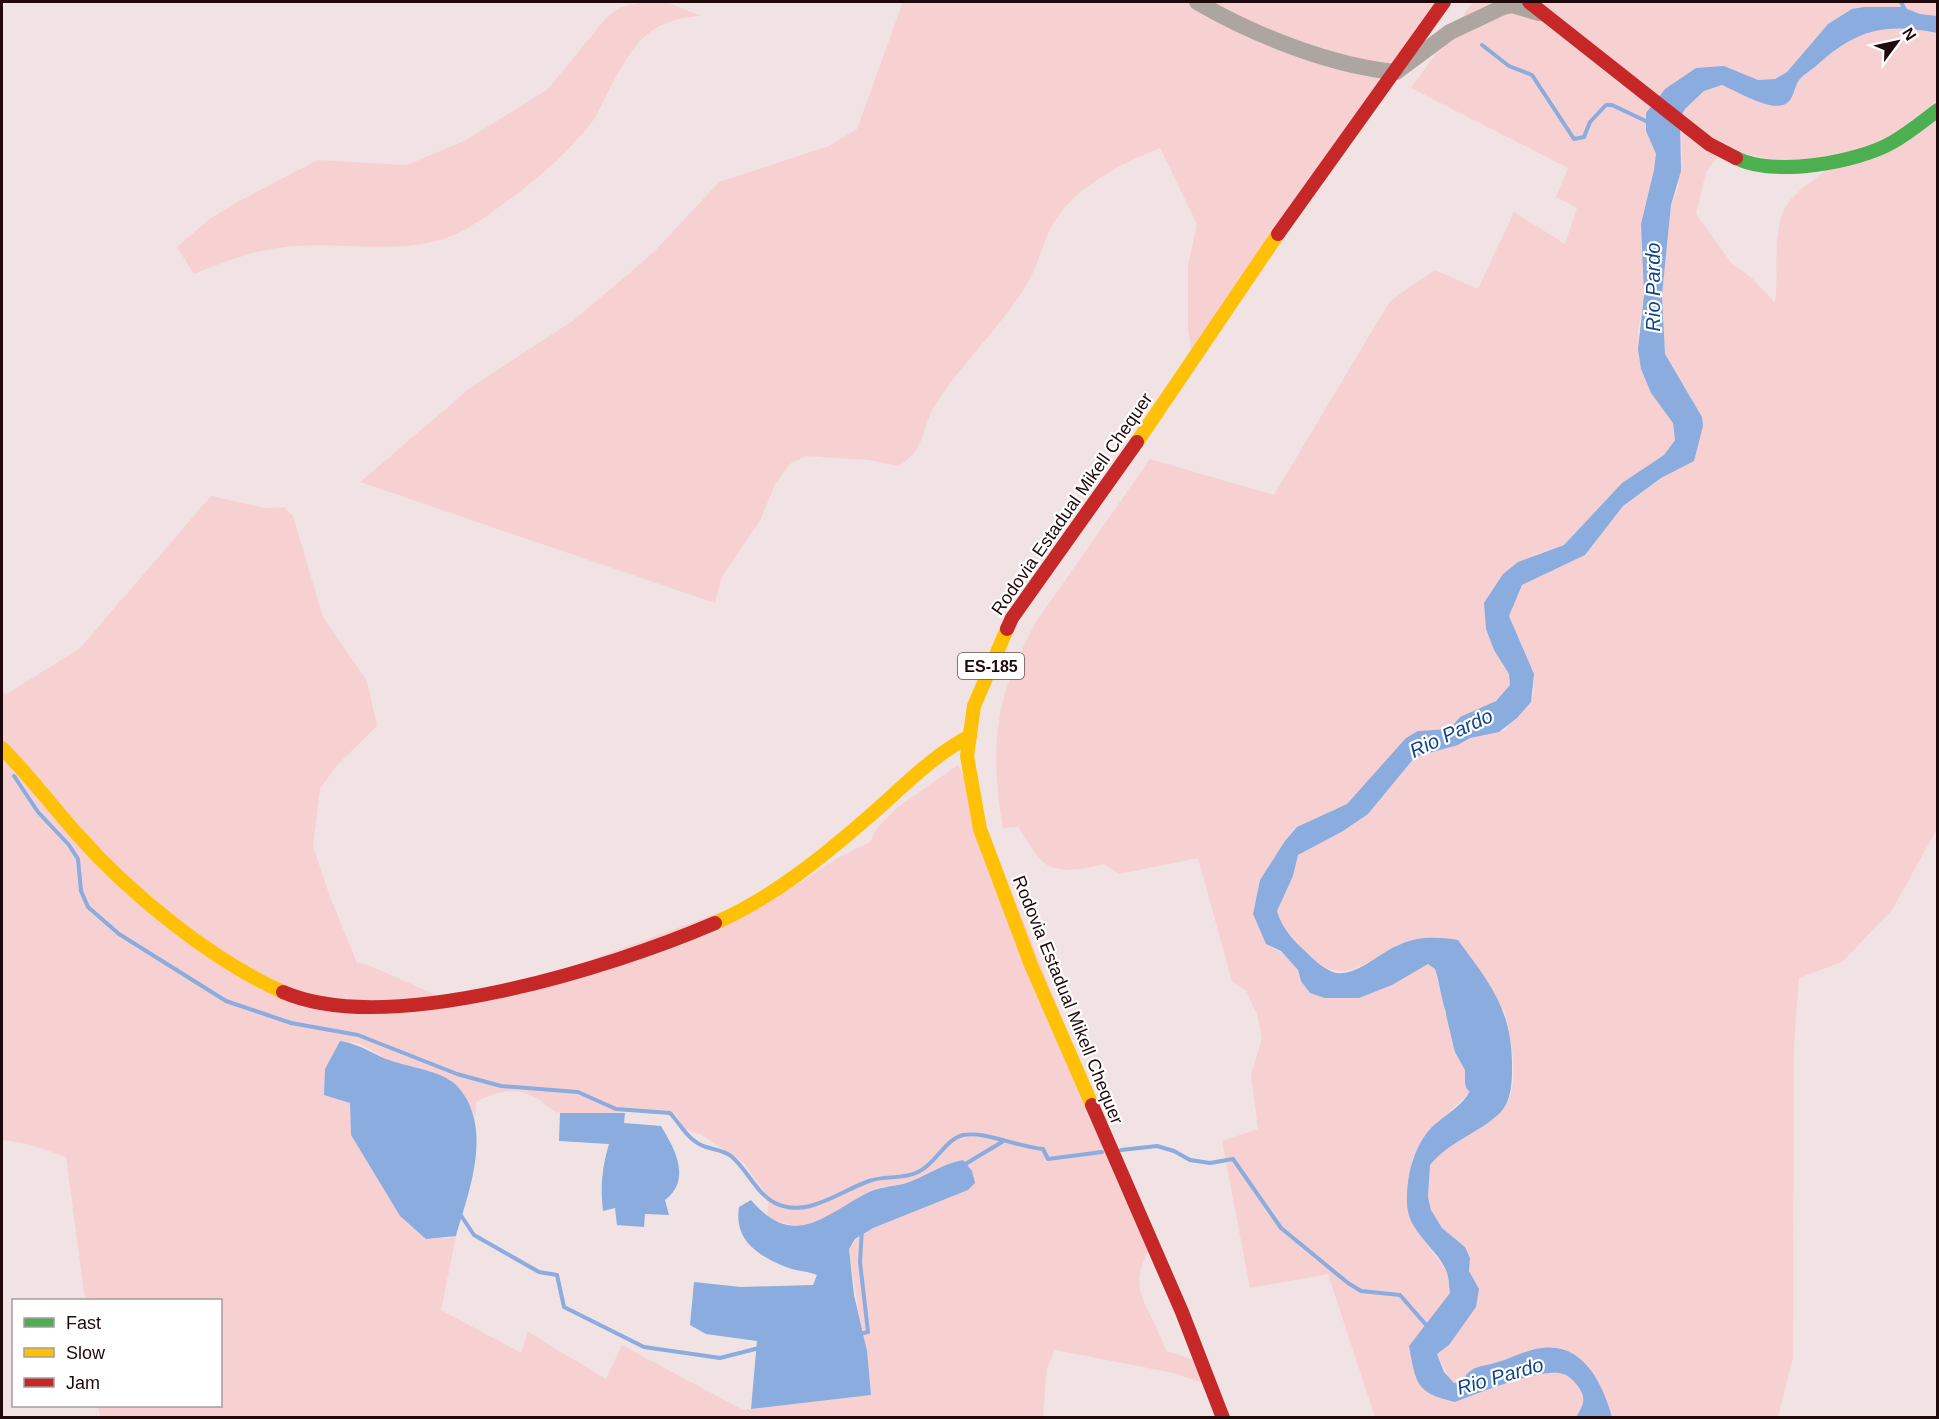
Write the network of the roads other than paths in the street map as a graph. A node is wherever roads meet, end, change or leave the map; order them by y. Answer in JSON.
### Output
{"nodes":[{"id":1,"x":1197,"y":2,"type":"edge"},
{"id":2,"x":1444,"y":2,"type":"edge"},
{"id":3,"x":1529,"y":2,"type":"edge"},
{"id":4,"x":1546,"y":15,"type":"junction"},
{"id":5,"x":1396,"y":72,"type":"junction"},
{"id":6,"x":1938,"y":110,"type":"edge"},
{"id":7,"x":970,"y":736,"type":"junction"},
{"id":8,"x":2,"y":748,"type":"edge"},
{"id":9,"x":1223,"y":1418,"type":"edge"}],
"edges":[{"from":1,"to":5,"type":"street"},
{"from":2,"to":5,"type":"street","name":"Rodovia Estadual Mikell Chequer","number":"ES-185"},
{"from":3,"to":4,"type":"street"},
{"from":4,"to":5,"type":"street"},
{"from":4,"to":6,"type":"street"},
{"from":5,"to":7,"type":"street","name":"Rodovia Estadual Mikell Chequer","number":"ES-185"},
{"from":7,"to":8,"type":"street"},
{"from":7,"to":9,"type":"street","name":"Rodovia Estadual Mikell Chequer","number":"ES-185"}]}
